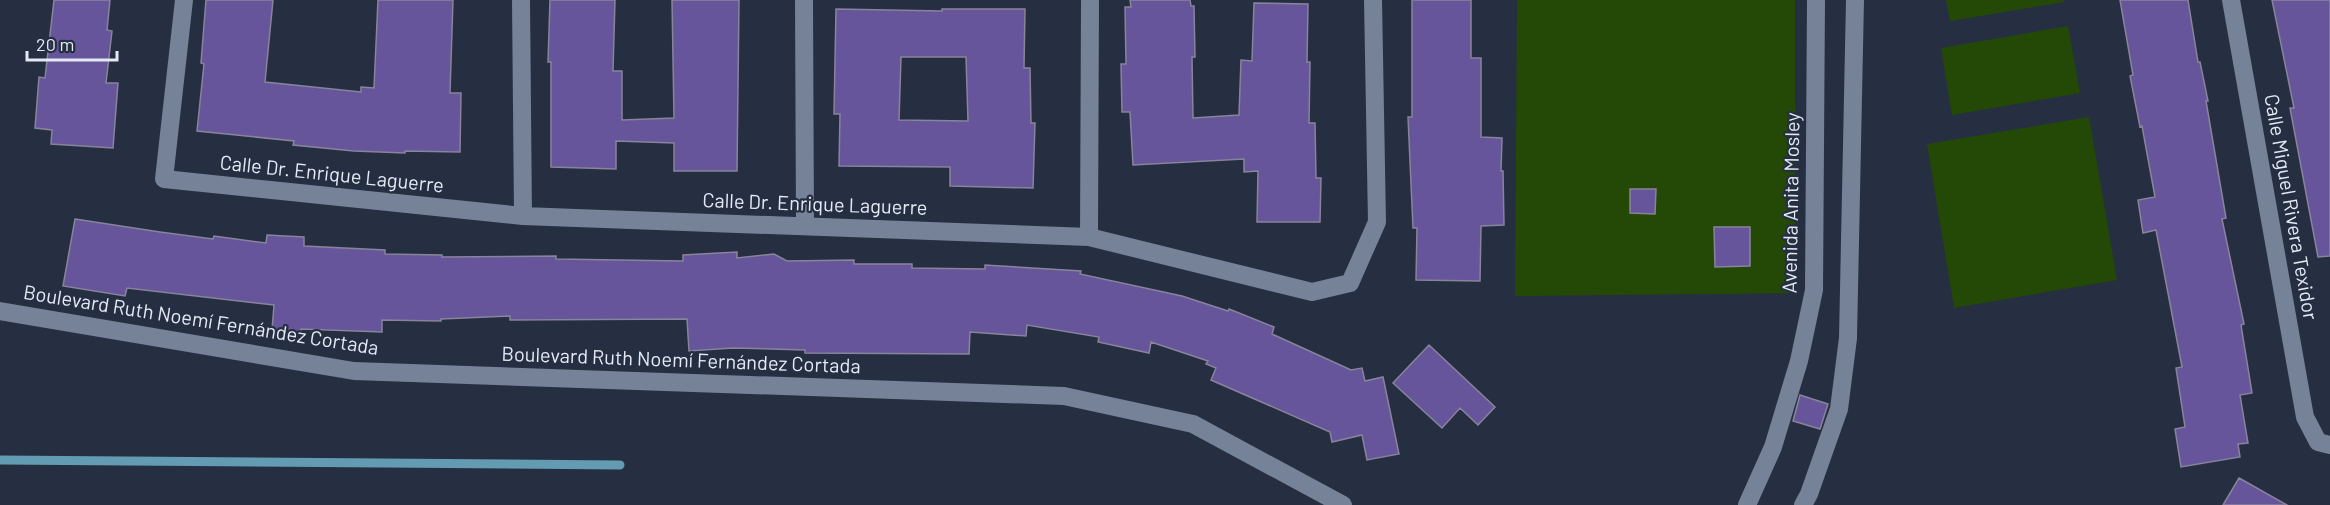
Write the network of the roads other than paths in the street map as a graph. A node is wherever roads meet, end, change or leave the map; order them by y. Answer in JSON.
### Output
{"nodes":[{"id":1,"x":184,"y":0,"type":"edge"},
{"id":2,"x":521,"y":0,"type":"edge"},
{"id":3,"x":804,"y":0,"type":"edge"},
{"id":4,"x":1090,"y":0,"type":"edge"},
{"id":5,"x":1374,"y":0,"type":"edge"},
{"id":6,"x":1816,"y":0,"type":"edge"},
{"id":7,"x":1855,"y":0,"type":"edge"},
{"id":8,"x":2231,"y":0,"type":"edge"},
{"id":9,"x":523,"y":216,"type":"junction"},
{"id":10,"x":805,"y":226,"type":"junction"},
{"id":11,"x":1089,"y":237,"type":"junction"},
{"id":12,"x":0,"y":311,"type":"edge"},
{"id":13,"x":2330,"y":445,"type":"edge"},
{"id":14,"x":1343,"y":505,"type":"edge"},
{"id":15,"x":1747,"y":505,"type":"edge"},
{"id":16,"x":1803,"y":505,"type":"edge"}],
"edges":[{"from":1,"to":9,"type":"street","name":"Calle Dr. Enrique Laguerre"},
{"from":2,"to":9,"type":"street"},
{"from":3,"to":10,"type":"street"},
{"from":4,"to":11,"type":"street"},
{"from":5,"to":11,"type":"street","name":"Calle Dr. Enrique Laguerre"},
{"from":6,"to":15,"type":"street","name":"Avenida Anita Mosley"},
{"from":7,"to":16,"type":"street"},
{"from":8,"to":13,"type":"street","name":"Calle Miguel Rivera Texidor"},
{"from":9,"to":10,"type":"street","name":"Calle Dr. Enrique Laguerre"},
{"from":10,"to":11,"type":"street","name":"Calle Dr. Enrique Laguerre"},
{"from":12,"to":14,"type":"street","name":"Boulevard Ruth Noemí Fernández Cortada"}]}
